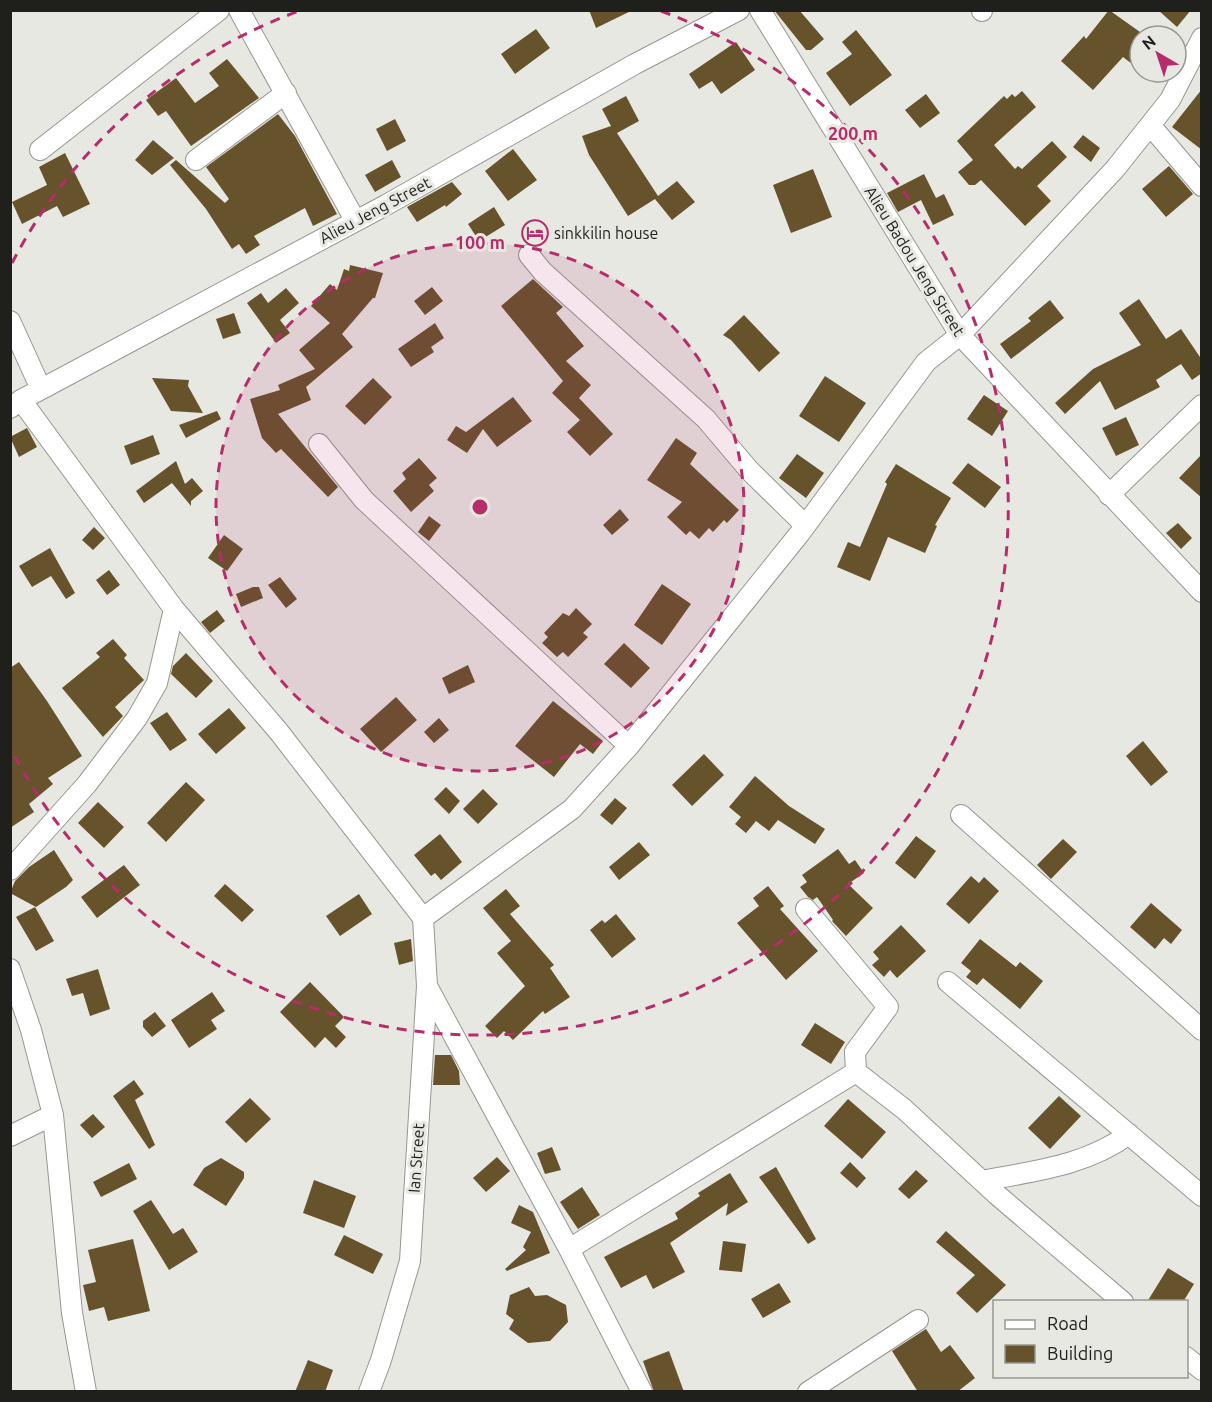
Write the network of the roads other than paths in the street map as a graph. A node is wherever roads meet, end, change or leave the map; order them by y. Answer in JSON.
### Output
{"nodes":[{"id":1,"x":219,"y":10,"type":"edge"},
{"id":2,"x":239,"y":10,"type":"edge"},
{"id":3,"x":739,"y":10,"type":"edge"},
{"id":4,"x":760,"y":10,"type":"edge"},
{"id":5,"x":1202,"y":38,"type":"edge"},
{"id":6,"x":286,"y":93,"type":"junction"},
{"id":7,"x":1150,"y":125,"type":"junction"},
{"id":8,"x":40,"y":150,"type":"dead end"},
{"id":9,"x":196,"y":160,"type":"dead end"},
{"id":10,"x":1202,"y":186,"type":"edge"},
{"id":11,"x":355,"y":220,"type":"junction"},
{"id":12,"x":529,"y":255,"type":"dead end"},
{"id":13,"x":10,"y":321,"type":"edge"},
{"id":14,"x":960,"y":336,"type":"junction"},
{"id":15,"x":41,"y":389,"type":"junction"},
{"id":16,"x":16,"y":404,"type":"edge"},
{"id":17,"x":1202,"y":405,"type":"edge"},
{"id":18,"x":319,"y":444,"type":"dead end"},
{"id":19,"x":1109,"y":495,"type":"junction"},
{"id":20,"x":805,"y":525,"type":"junction"},
{"id":21,"x":1202,"y":592,"type":"edge"},
{"id":22,"x":174,"y":609,"type":"junction"},
{"id":23,"x":629,"y":746,"type":"junction"},
{"id":24,"x":961,"y":815,"type":"dead end"},
{"id":25,"x":10,"y":870,"type":"edge"},
{"id":26,"x":806,"y":909,"type":"dead end"},
{"id":27,"x":423,"y":918,"type":"junction"},
{"id":28,"x":10,"y":969,"type":"edge"},
{"id":29,"x":948,"y":982,"type":"dead end"},
{"id":30,"x":428,"y":986,"type":"junction"},
{"id":31,"x":1202,"y":1030,"type":"edge"},
{"id":32,"x":855,"y":1072,"type":"junction"},
{"id":33,"x":53,"y":1115,"type":"junction"},
{"id":34,"x":1129,"y":1134,"type":"junction"},
{"id":35,"x":10,"y":1136,"type":"edge"},
{"id":36,"x":982,"y":1181,"type":"junction"},
{"id":37,"x":1202,"y":1196,"type":"edge"},
{"id":38,"x":569,"y":1249,"type":"junction"},
{"id":39,"x":1121,"y":1300,"type":"edge"},
{"id":40,"x":918,"y":1320,"type":"dead end"},
{"id":41,"x":1188,"y":1359,"type":"edge"},
{"id":42,"x":1202,"y":1370,"type":"edge"},
{"id":43,"x":86,"y":1392,"type":"edge"},
{"id":44,"x":369,"y":1392,"type":"edge"},
{"id":45,"x":642,"y":1392,"type":"edge"},
{"id":46,"x":808,"y":1392,"type":"edge"}],
"edges":[{"from":1,"to":8,"type":"street"},
{"from":2,"to":6,"type":"street"},
{"from":3,"to":11,"type":"street","name":"Alieu Jeng Street"},
{"from":4,"to":14,"type":"street","name":"Alieu Badou Jeng Street"},
{"from":5,"to":7,"type":"street"},
{"from":6,"to":9,"type":"street"},
{"from":6,"to":11,"type":"street"},
{"from":7,"to":10,"type":"street"},
{"from":7,"to":14,"type":"street"},
{"from":11,"to":15,"type":"street","name":"Alieu Jeng Street"},
{"from":12,"to":20,"type":"street"},
{"from":13,"to":15,"type":"street"},
{"from":14,"to":19,"type":"street","name":"Alieu Badou Jeng Street"},
{"from":14,"to":20,"type":"street"},
{"from":15,"to":16,"type":"street","name":"Alieu Jeng Street"},
{"from":16,"to":22,"type":"street"},
{"from":17,"to":19,"type":"street"},
{"from":18,"to":23,"type":"street"},
{"from":19,"to":21,"type":"street","name":"Alieu Badou Jeng Street"},
{"from":20,"to":23,"type":"street"},
{"from":22,"to":25,"type":"street"},
{"from":22,"to":27,"type":"street"},
{"from":23,"to":27,"type":"street"},
{"from":24,"to":31,"type":"street"},
{"from":26,"to":32,"type":"street"},
{"from":27,"to":30,"type":"street","name":"Ian Street"},
{"from":28,"to":33,"type":"street"},
{"from":29,"to":34,"type":"street"},
{"from":30,"to":38,"type":"street"},
{"from":30,"to":44,"type":"street","name":"Ian Street"},
{"from":32,"to":36,"type":"street"},
{"from":32,"to":38,"type":"street"},
{"from":33,"to":35,"type":"street"},
{"from":33,"to":43,"type":"street"},
{"from":34,"to":36,"type":"street"},
{"from":34,"to":37,"type":"street"},
{"from":36,"to":39,"type":"street"},
{"from":38,"to":45,"type":"street"},
{"from":40,"to":46,"type":"street"},
{"from":41,"to":42,"type":"street"}]}
